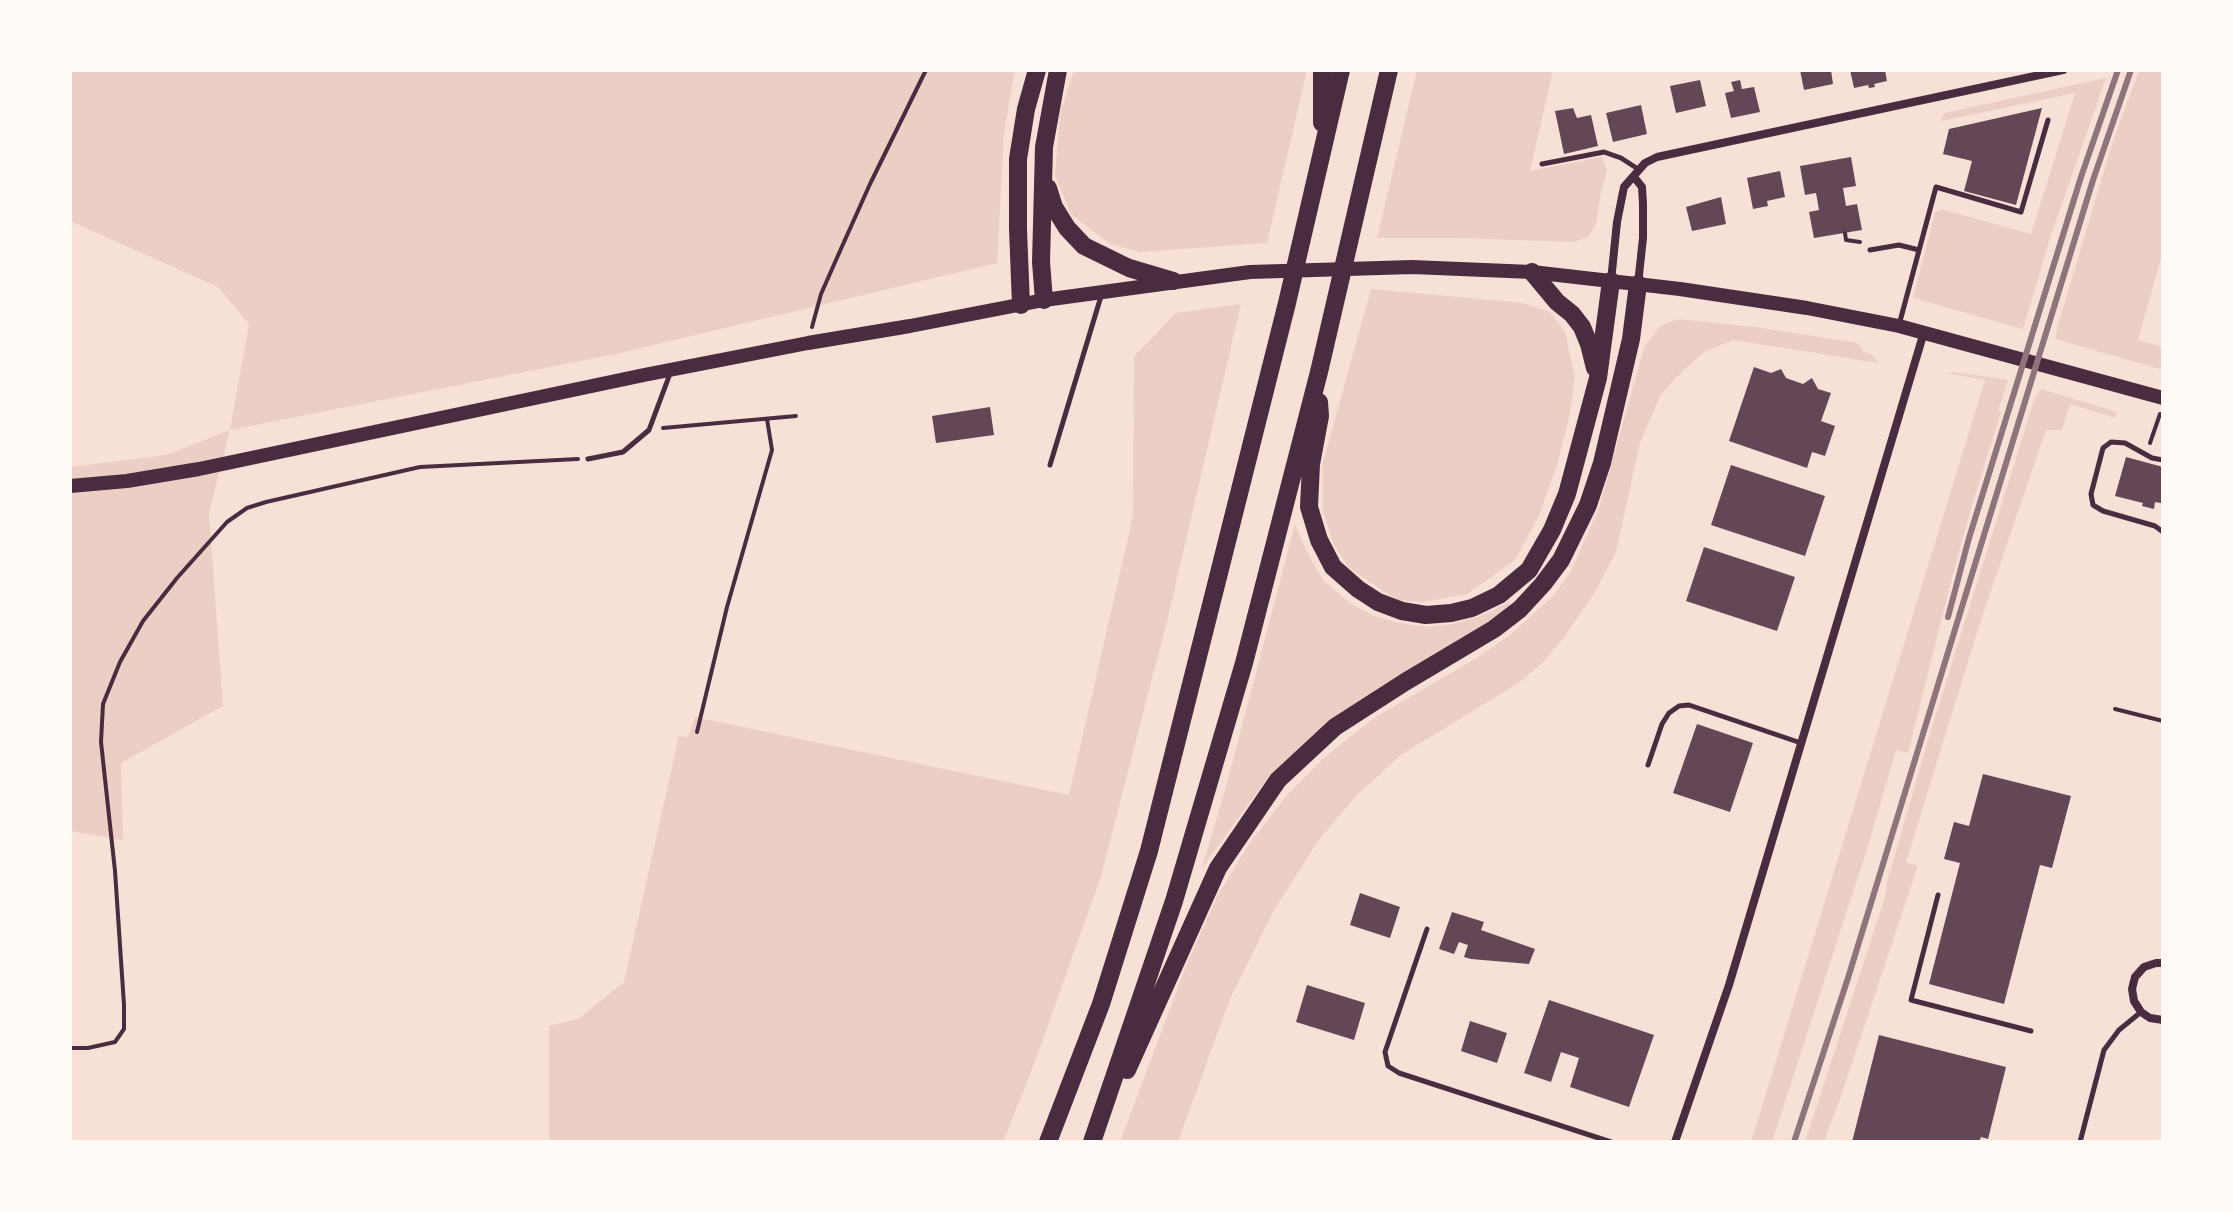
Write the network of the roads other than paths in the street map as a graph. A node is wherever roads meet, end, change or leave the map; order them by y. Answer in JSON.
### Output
{"nodes":[{"id":1,"x":1037,"y":70,"type":"edge"},
{"id":2,"x":1058,"y":70,"type":"edge"},
{"id":3,"x":1322,"y":70,"type":"edge"},
{"id":4,"x":1341,"y":70,"type":"edge"},
{"id":5,"x":1389,"y":70,"type":"edge"},
{"id":6,"x":2063,"y":70,"type":"edge"},
{"id":7,"x":2048,"y":120,"type":"dead end"},
{"id":8,"x":1322,"y":159,"type":"junction"},
{"id":9,"x":1542,"y":164,"type":"dead end"},
{"id":10,"x":1636,"y":173,"type":"junction"},
{"id":11,"x":1043,"y":175,"type":"junction"},
{"id":12,"x":1870,"y":250,"type":"road end"},
{"id":13,"x":1919,"y":250,"type":"junction"},
{"id":14,"x":1532,"y":272,"type":"junction"},
{"id":15,"x":1173,"y":281,"type":"junction"},
{"id":16,"x":1611,"y":281,"type":"junction"},
{"id":17,"x":1638,"y":284,"type":"junction"},
{"id":18,"x":1102,"y":292,"type":"junction"},
{"id":19,"x":1044,"y":300,"type":"junction"},
{"id":20,"x":1021,"y":305,"type":"junction"},
{"id":21,"x":1899,"y":326,"type":"junction"},
{"id":22,"x":1924,"y":332,"type":"junction"},
{"id":23,"x":672,"y":370,"type":"junction"},
{"id":24,"x":1319,"y":372,"type":"junction"},
{"id":25,"x":1598,"y":378,"type":"junction"},
{"id":26,"x":2163,"y":401,"type":"edge"},
{"id":27,"x":588,"y":459,"type":"road end"},
{"id":28,"x":2163,"y":460,"type":"edge"},
{"id":29,"x":1050,"y":465,"type":"dead end"},
{"id":30,"x":70,"y":486,"type":"edge"},
{"id":31,"x":2162,"y":532,"type":"edge"},
{"id":32,"x":1802,"y":743,"type":"junction"},
{"id":33,"x":1648,"y":765,"type":"dead end"},
{"id":34,"x":1938,"y":895,"type":"dead end"},
{"id":35,"x":1427,"y":929,"type":"dead end"},
{"id":36,"x":2163,"y":963,"type":"edge"},
{"id":37,"x":2141,"y":1012,"type":"junction"},
{"id":38,"x":2163,"y":1020,"type":"edge"},
{"id":39,"x":2031,"y":1031,"type":"dead end"},
{"id":40,"x":1048,"y":1142,"type":"edge"},
{"id":41,"x":1093,"y":1142,"type":"edge"},
{"id":42,"x":1611,"y":1142,"type":"edge"},
{"id":43,"x":1675,"y":1142,"type":"edge"},
{"id":44,"x":2080,"y":1142,"type":"edge"}],
"edges":[{"from":1,"to":20,"type":"highway"},
{"from":2,"to":11,"type":"highway"},
{"from":3,"to":8,"type":"highway"},
{"from":4,"to":8,"type":"highway"},
{"from":5,"to":24,"type":"highway"},
{"from":6,"to":10,"type":"street"},
{"from":7,"to":13,"type":"lane"},
{"from":8,"to":40,"type":"highway"},
{"from":9,"to":10,"type":"lane"},
{"from":10,"to":16,"type":"street"},
{"from":10,"to":17,"type":"street"},
{"from":11,"to":15,"type":"highway"},
{"from":11,"to":19,"type":"highway"},
{"from":12,"to":13,"type":"lane"},
{"from":13,"to":21,"type":"lane"},
{"from":14,"to":15,"type":"main road"},
{"from":14,"to":16,"type":"main road"},
{"from":14,"to":25,"type":"highway"},
{"from":15,"to":18,"type":"main road"},
{"from":16,"to":17,"type":"main road"},
{"from":16,"to":25,"type":"highway"},
{"from":17,"to":21,"type":"main road"},
{"from":17,"to":41,"type":"highway"},
{"from":18,"to":19,"type":"main road"},
{"from":18,"to":29,"type":"lane"},
{"from":19,"to":20,"type":"main road"},
{"from":20,"to":23,"type":"main road"},
{"from":21,"to":22,"type":"main road"},
{"from":22,"to":26,"type":"main road"},
{"from":22,"to":32,"type":"street"},
{"from":23,"to":27,"type":"lane"},
{"from":23,"to":30,"type":"main road"},
{"from":24,"to":25,"type":"highway"},
{"from":24,"to":41,"type":"highway"},
{"from":28,"to":31,"type":"lane"},
{"from":32,"to":33,"type":"lane"},
{"from":32,"to":43,"type":"street"},
{"from":34,"to":39,"type":"lane"},
{"from":35,"to":42,"type":"lane"},
{"from":36,"to":37,"type":"street"},
{"from":37,"to":38,"type":"street"},
{"from":37,"to":44,"type":"lane"}]}
